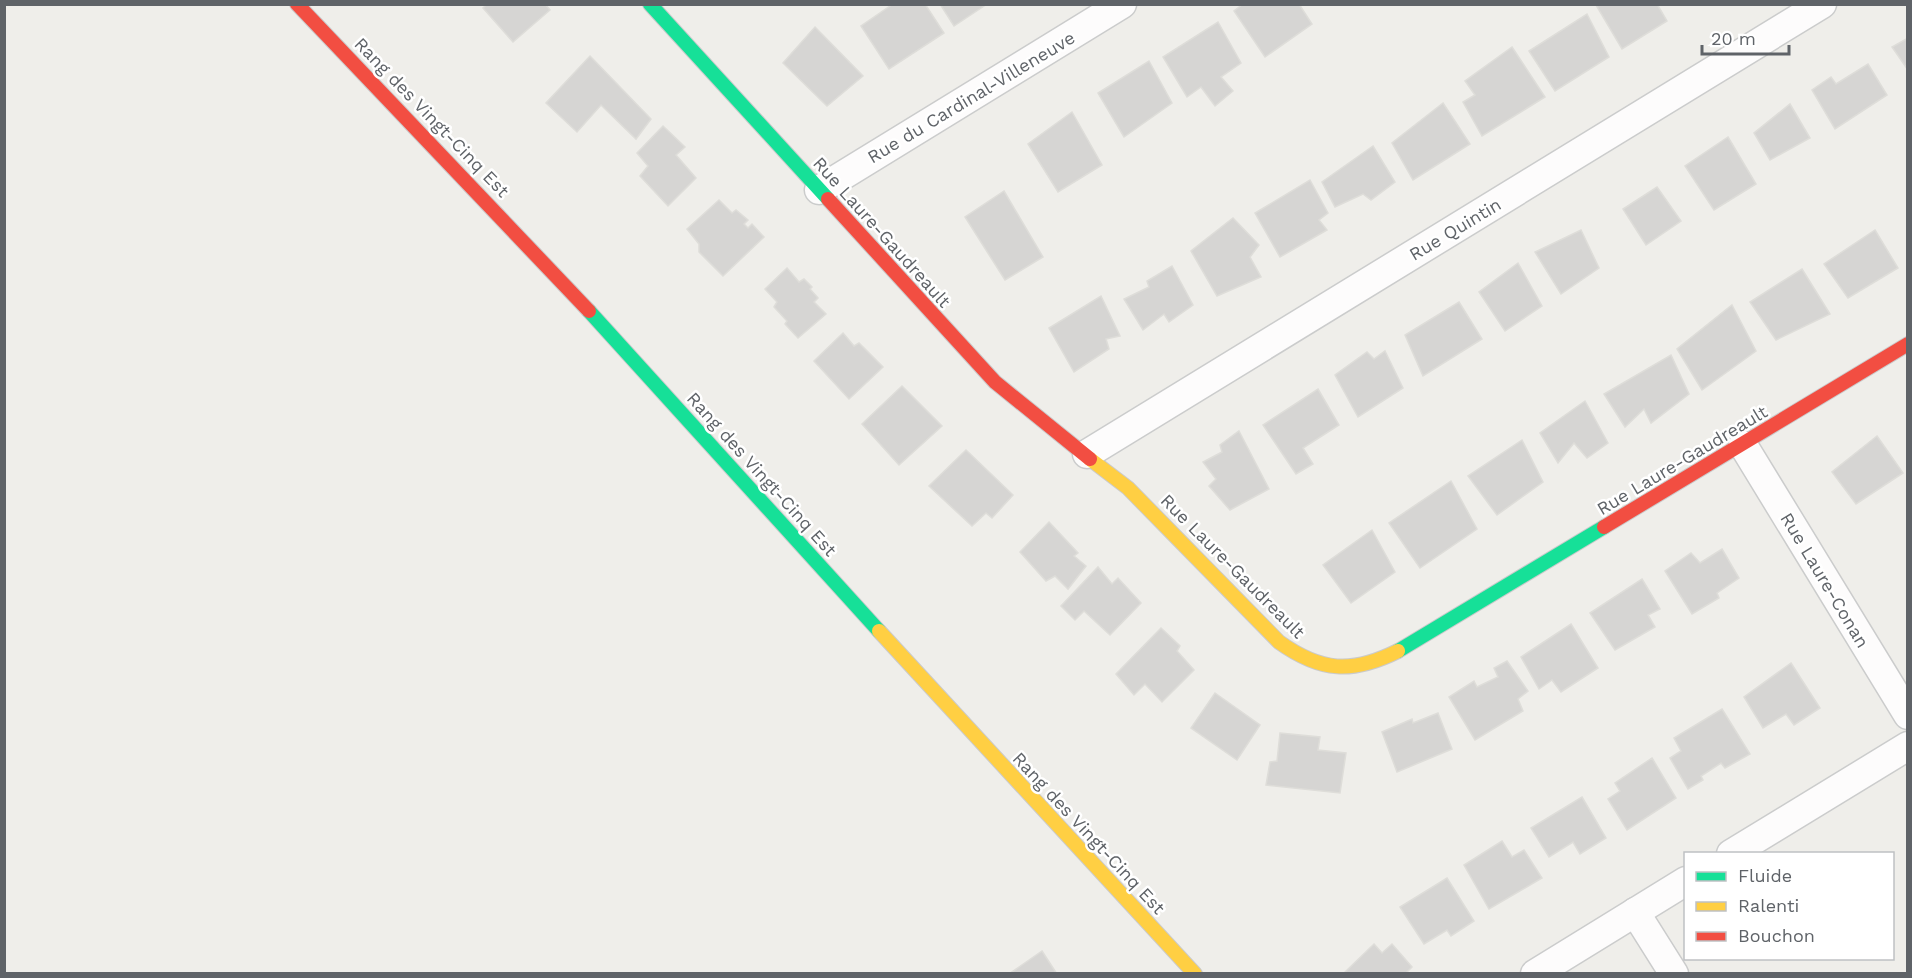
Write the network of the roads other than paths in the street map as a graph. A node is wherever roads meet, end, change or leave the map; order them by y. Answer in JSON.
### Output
{"nodes":[{"id":1,"x":297,"y":4,"type":"edge"},
{"id":2,"x":650,"y":4,"type":"edge"},
{"id":3,"x":1122,"y":4,"type":"edge"},
{"id":4,"x":1822,"y":4,"type":"edge"},
{"id":5,"x":819,"y":190,"type":"junction"},
{"id":6,"x":1908,"y":344,"type":"edge"},
{"id":7,"x":1743,"y":445,"type":"junction"},
{"id":8,"x":1087,"y":454,"type":"junction"},
{"id":9,"x":1908,"y":715,"type":"edge"},
{"id":10,"x":1908,"y":746,"type":"edge"},
{"id":11,"x":1734,"y":852,"type":"edge"},
{"id":12,"x":1684,"y":882,"type":"edge"},
{"id":13,"x":1635,"y":912,"type":"junction"},
{"id":14,"x":1195,"y":974,"type":"edge"},
{"id":15,"x":1535,"y":974,"type":"edge"},
{"id":16,"x":1674,"y":974,"type":"edge"}],
"edges":[{"from":1,"to":14,"type":"street","name":"Rang des Vingt-Cinq Est"},
{"from":2,"to":5,"type":"street","name":"Rue Laure-Gaudreault"},
{"from":3,"to":5,"type":"street","name":"Rue du Cardinal-Villeneuve"},
{"from":4,"to":8,"type":"street","name":"Rue Quintin"},
{"from":5,"to":8,"type":"street","name":"Rue Laure-Gaudreault"},
{"from":6,"to":7,"type":"street","name":"Rue Laure-Gaudreault"},
{"from":7,"to":8,"type":"street","name":"Rue Laure-Gaudreault"},
{"from":7,"to":9,"type":"street","name":"Rue Laure-Conan"},
{"from":10,"to":11,"type":"street"},
{"from":12,"to":13,"type":"street"},
{"from":13,"to":15,"type":"street"},
{"from":13,"to":16,"type":"street"}]}
